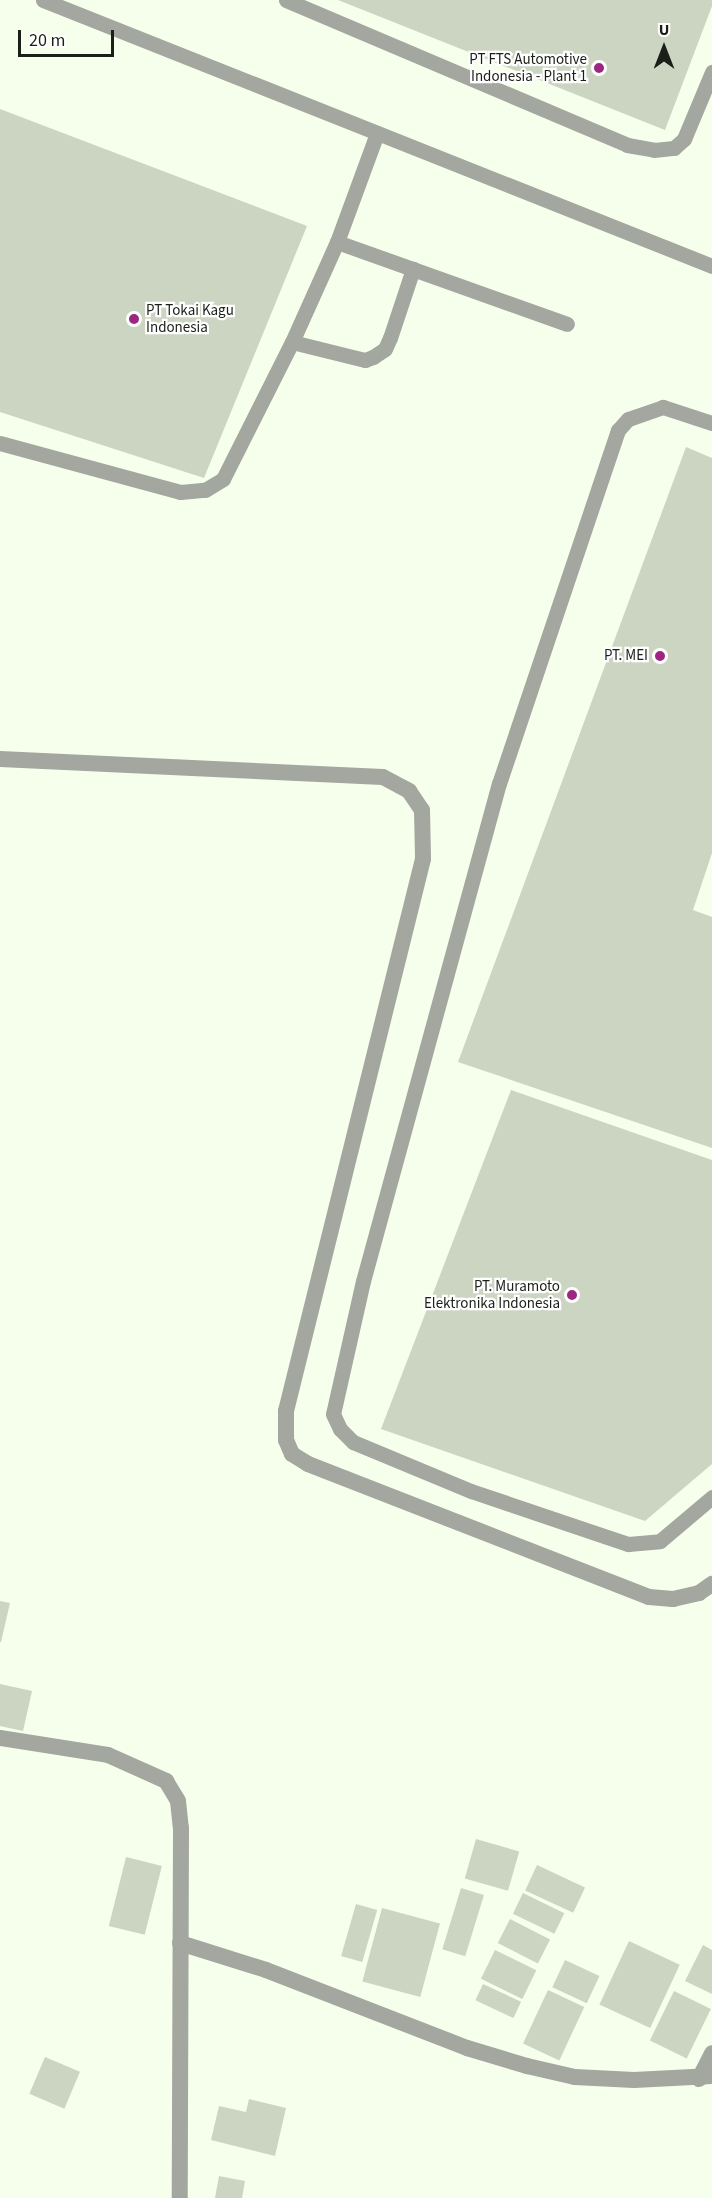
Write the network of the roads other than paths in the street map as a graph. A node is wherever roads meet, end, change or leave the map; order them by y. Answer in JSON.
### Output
{"nodes":[{"id":1,"x":42,"y":0,"type":"edge"},
{"id":2,"x":286,"y":0,"type":"edge"},
{"id":3,"x":712,"y":72,"type":"edge"},
{"id":4,"x":377,"y":133,"type":"junction"},
{"id":5,"x":337,"y":242,"type":"junction"},
{"id":6,"x":712,"y":266,"type":"edge"},
{"id":7,"x":413,"y":269,"type":"junction"},
{"id":8,"x":567,"y":324,"type":"dead end"},
{"id":9,"x":292,"y":342,"type":"junction"},
{"id":10,"x":712,"y":423,"type":"edge"},
{"id":11,"x":0,"y":443,"type":"edge"},
{"id":12,"x":0,"y":759,"type":"edge"},
{"id":13,"x":712,"y":1497,"type":"edge"},
{"id":14,"x":712,"y":1584,"type":"edge"},
{"id":15,"x":0,"y":1738,"type":"edge"},
{"id":16,"x":180,"y":1943,"type":"junction"},
{"id":17,"x":712,"y":2053,"type":"edge"},
{"id":18,"x":705,"y":2077,"type":"edge"},
{"id":19,"x":180,"y":2198,"type":"edge"}],
"edges":[{"from":1,"to":4,"type":"lane"},
{"from":2,"to":3,"type":"lane"},
{"from":4,"to":5,"type":"lane"},
{"from":4,"to":6,"type":"lane"},
{"from":5,"to":7,"type":"lane"},
{"from":5,"to":9,"type":"lane"},
{"from":7,"to":8,"type":"lane"},
{"from":7,"to":9,"type":"lane"},
{"from":9,"to":11,"type":"lane"},
{"from":10,"to":13,"type":"lane"},
{"from":12,"to":14,"type":"street"},
{"from":15,"to":16,"type":"street"},
{"from":16,"to":18,"type":"street"},
{"from":16,"to":19,"type":"street"},
{"from":17,"to":18,"type":"street"}]}
